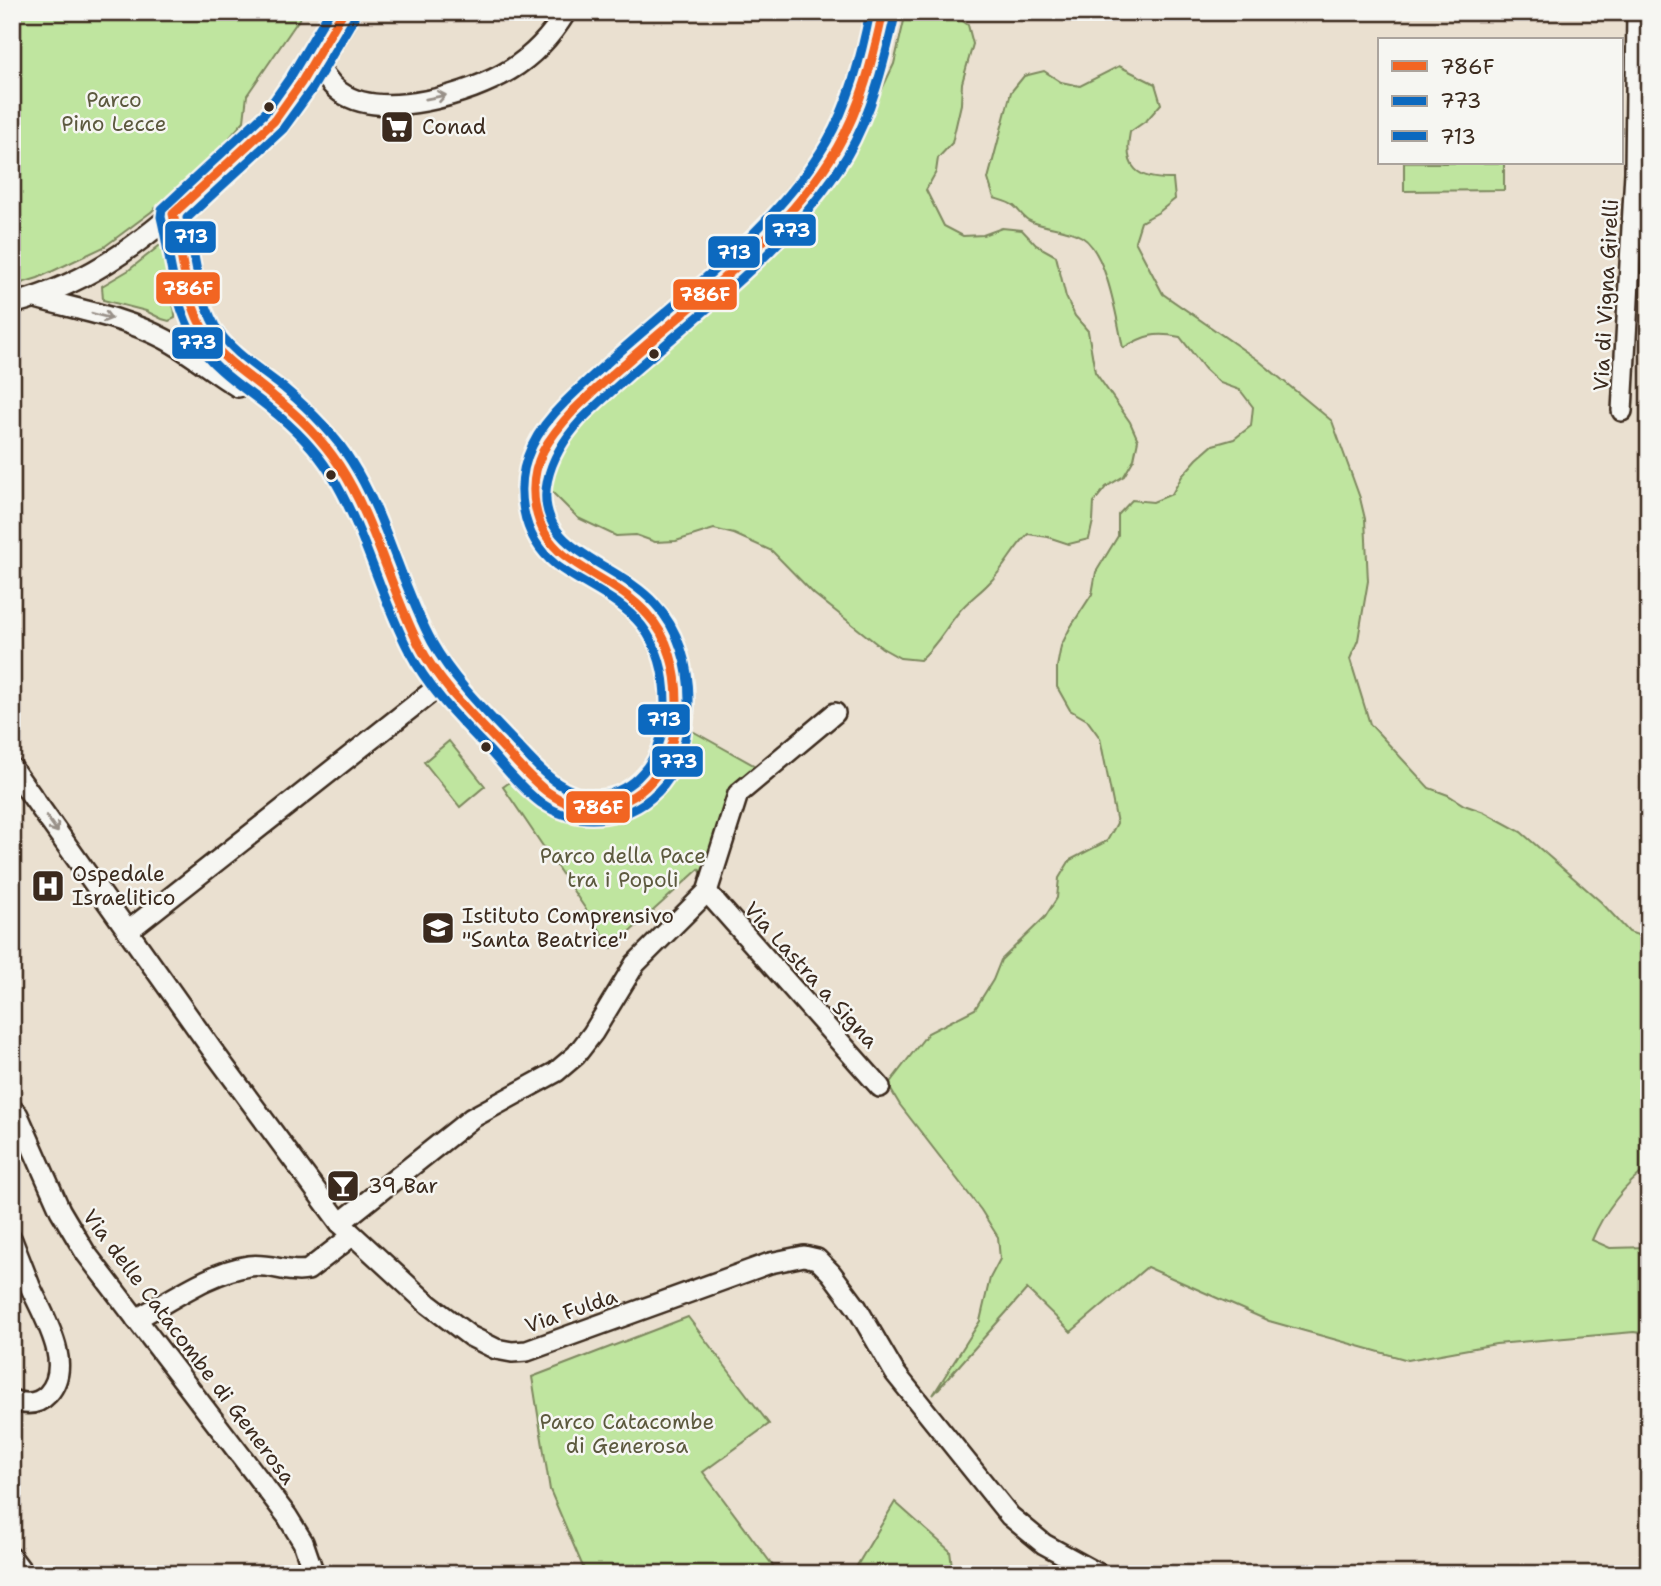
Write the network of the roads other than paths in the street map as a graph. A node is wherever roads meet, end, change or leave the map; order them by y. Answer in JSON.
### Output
{"nodes":[{"id":1,"x":343,"y":12,"type":"edge"},
{"id":2,"x":566,"y":12,"type":"edge"},
{"id":3,"x":883,"y":12,"type":"edge"},
{"id":4,"x":1636,"y":12,"type":"edge"},
{"id":5,"x":314,"y":58,"type":"junction"},
{"id":6,"x":1642,"y":151,"type":"edge"},
{"id":7,"x":173,"y":214,"type":"junction"},
{"id":8,"x":36,"y":298,"type":"junction"},
{"id":9,"x":12,"y":304,"type":"edge"},
{"id":10,"x":257,"y":382,"type":"junction"},
{"id":11,"x":1622,"y":411,"type":"dead end"},
{"id":12,"x":444,"y":682,"type":"junction"},
{"id":13,"x":835,"y":713,"type":"dead end"},
{"id":14,"x":12,"y":768,"type":"edge"},
{"id":15,"x":707,"y":892,"type":"junction"},
{"id":16,"x":128,"y":931,"type":"junction"},
{"id":17,"x":880,"y":1087,"type":"dead end"},
{"id":18,"x":12,"y":1109,"type":"edge"},
{"id":19,"x":346,"y":1229,"type":"junction"},
{"id":20,"x":12,"y":1240,"type":"edge"},
{"id":21,"x":136,"y":1318,"type":"junction"},
{"id":22,"x":12,"y":1401,"type":"edge"},
{"id":23,"x":12,"y":1558,"type":"edge"},
{"id":24,"x":24,"y":1574,"type":"edge"},
{"id":25,"x":314,"y":1574,"type":"edge"},
{"id":26,"x":1099,"y":1574,"type":"edge"}],
"edges":[{"from":1,"to":5,"type":"street"},
{"from":5,"to":2,"type":"street","one_way":true},
{"from":3,"to":12,"type":"street"},
{"from":4,"to":6,"type":"street","name":"Via di Vigna Girelli"},
{"from":5,"to":7,"type":"street"},
{"from":6,"to":11,"type":"street","name":"Via di Vigna Girelli"},
{"from":7,"to":8,"type":"street"},
{"from":7,"to":10,"type":"street"},
{"from":8,"to":9,"type":"street"},
{"from":8,"to":10,"type":"street","one_way":true},
{"from":10,"to":12,"type":"street"},
{"from":12,"to":16,"type":"street"},
{"from":13,"to":15,"type":"street"},
{"from":14,"to":16,"type":"street","name":"Via Fulda","one_way":true},
{"from":15,"to":17,"type":"street","name":"Via Lastra a Signa"},
{"from":15,"to":19,"type":"street"},
{"from":16,"to":19,"type":"street","name":"Via Fulda"},
{"from":18,"to":21,"type":"street","name":"Via delle Catacombe di Generosa"},
{"from":19,"to":21,"type":"street"},
{"from":19,"to":26,"type":"street","name":"Via Fulda"},
{"from":20,"to":22,"type":"street"},
{"from":21,"to":25,"type":"street","name":"Via delle Catacombe di Generosa"},
{"from":23,"to":24,"type":"street"}]}
